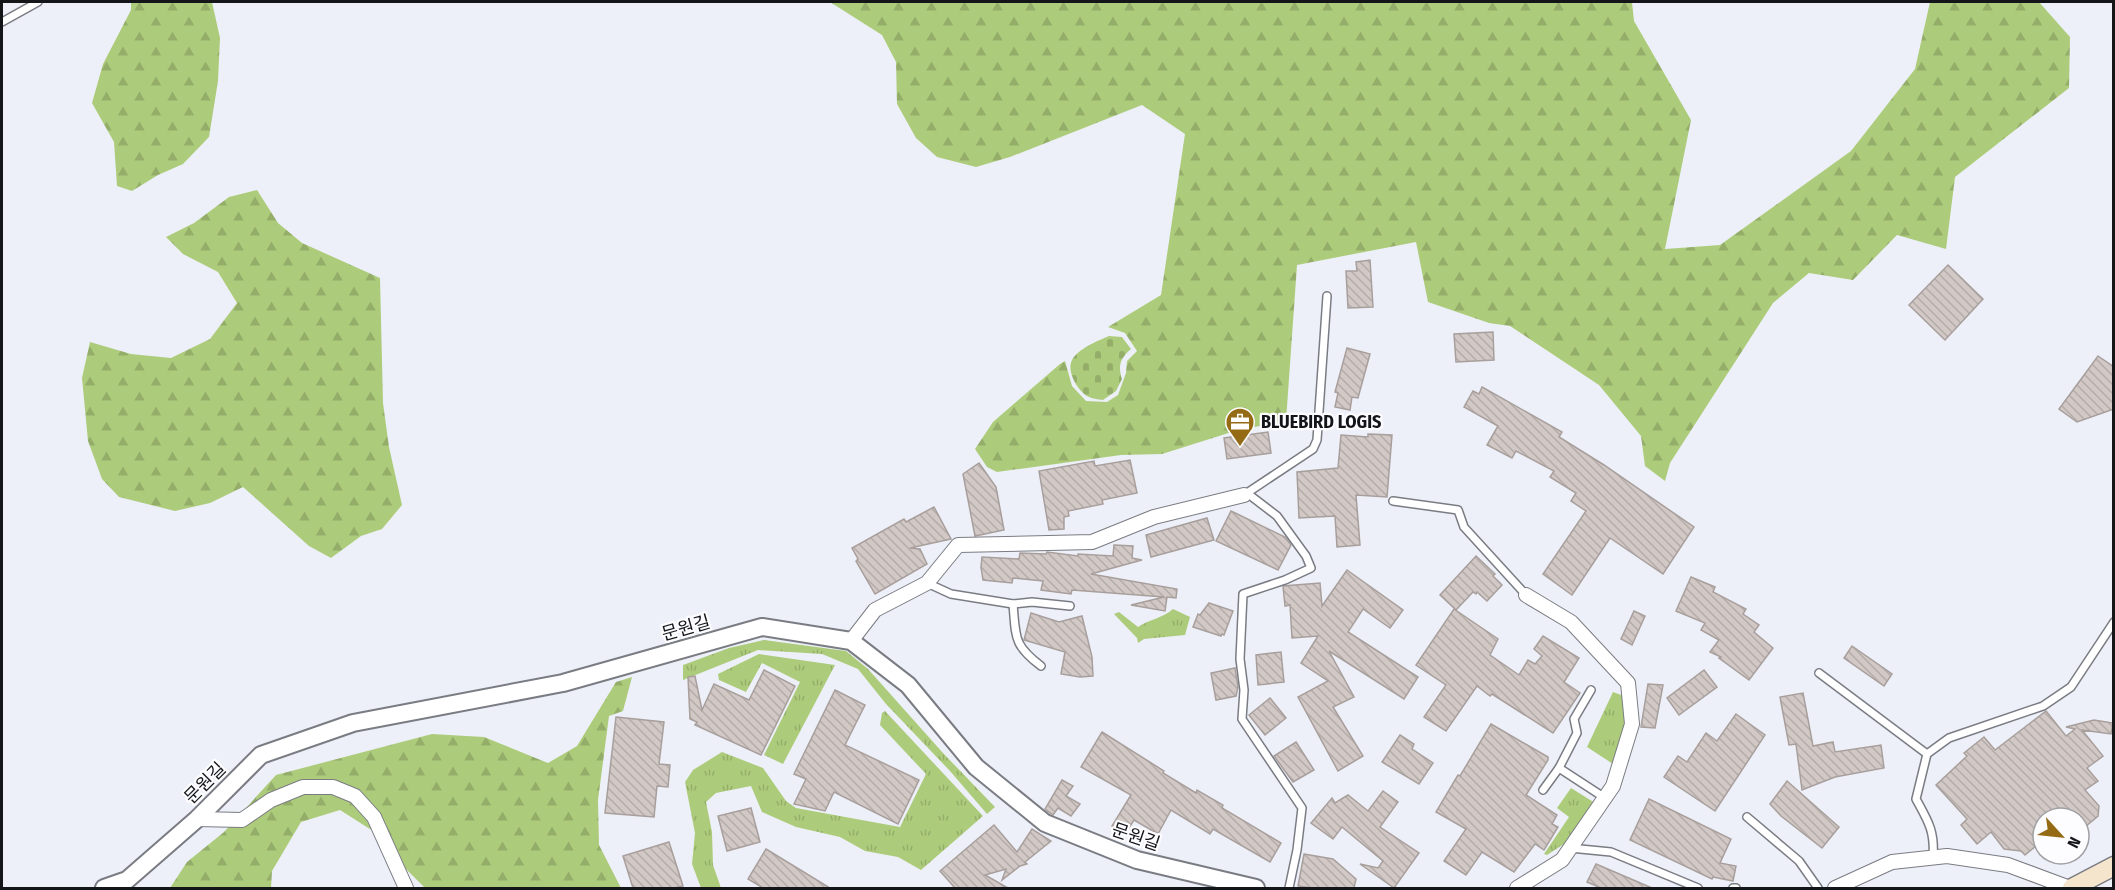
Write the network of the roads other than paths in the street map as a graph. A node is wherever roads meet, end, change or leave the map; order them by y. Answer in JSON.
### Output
{"nodes":[{"id":1,"x":38,"y":2,"type":"edge"},
{"id":2,"x":2,"y":22,"type":"edge"},
{"id":3,"x":1327,"y":296,"type":"dead end"},
{"id":4,"x":1246,"y":494,"type":"junction"},
{"id":5,"x":1393,"y":501,"type":"dead end"},
{"id":6,"x":927,"y":583,"type":"junction"},
{"id":7,"x":1526,"y":595,"type":"joint"},
{"id":8,"x":1013,"y":604,"type":"junction"},
{"id":9,"x":1070,"y":606,"type":"dead end"},
{"id":10,"x":2114,"y":622,"type":"edge"},
{"id":11,"x":851,"y":641,"type":"junction"},
{"id":12,"x":1041,"y":666,"type":"dead end"},
{"id":13,"x":1819,"y":673,"type":"dead end"},
{"id":14,"x":1591,"y":690,"type":"dead end"},
{"id":15,"x":1927,"y":754,"type":"junction"},
{"id":16,"x":1558,"y":768,"type":"junction"},
{"id":17,"x":1544,"y":790,"type":"dead end"},
{"id":18,"x":1605,"y":798,"type":"junction"},
{"id":19,"x":1747,"y":817,"type":"dead end"},
{"id":20,"x":197,"y":819,"type":"junction"},
{"id":21,"x":1570,"y":848,"type":"junction"},
{"id":22,"x":1933,"y":857,"type":"junction"},
{"id":23,"x":2114,"y":866,"type":"edge"},
{"id":24,"x":104,"y":888,"type":"edge"},
{"id":25,"x":406,"y":888,"type":"edge"},
{"id":26,"x":1256,"y":888,"type":"edge"},
{"id":27,"x":1289,"y":888,"type":"edge"},
{"id":28,"x":1517,"y":888,"type":"edge"},
{"id":29,"x":1698,"y":888,"type":"edge"},
{"id":30,"x":1818,"y":888,"type":"edge"},
{"id":31,"x":1835,"y":888,"type":"edge"},
{"id":32,"x":2071,"y":888,"type":"edge"}],
"edges":[{"from":1,"to":2,"type":"lane"},
{"from":3,"to":4,"type":"lane"},
{"from":4,"to":6,"type":"street"},
{"from":4,"to":27,"type":"lane"},
{"from":5,"to":7,"type":"lane"},
{"from":6,"to":8,"type":"lane"},
{"from":6,"to":11,"type":"street"},
{"from":7,"to":18,"type":"street"},
{"from":8,"to":9,"type":"lane"},
{"from":8,"to":12,"type":"lane"},
{"from":10,"to":15,"type":"lane"},
{"from":11,"to":20,"type":"street","name":"문원길"},
{"from":11,"to":26,"type":"street","name":"문원길"},
{"from":13,"to":15,"type":"lane"},
{"from":14,"to":16,"type":"lane"},
{"from":15,"to":22,"type":"lane"},
{"from":16,"to":17,"type":"lane"},
{"from":16,"to":18,"type":"lane"},
{"from":18,"to":21,"type":"street"},
{"from":19,"to":30,"type":"lane"},
{"from":20,"to":24,"type":"street","name":"문원길"},
{"from":20,"to":25,"type":"street"},
{"from":21,"to":28,"type":"street"},
{"from":21,"to":29,"type":"lane"},
{"from":22,"to":31,"type":"street"},
{"from":22,"to":32,"type":"street"},
{"from":23,"to":32,"type":"main road"}]}
